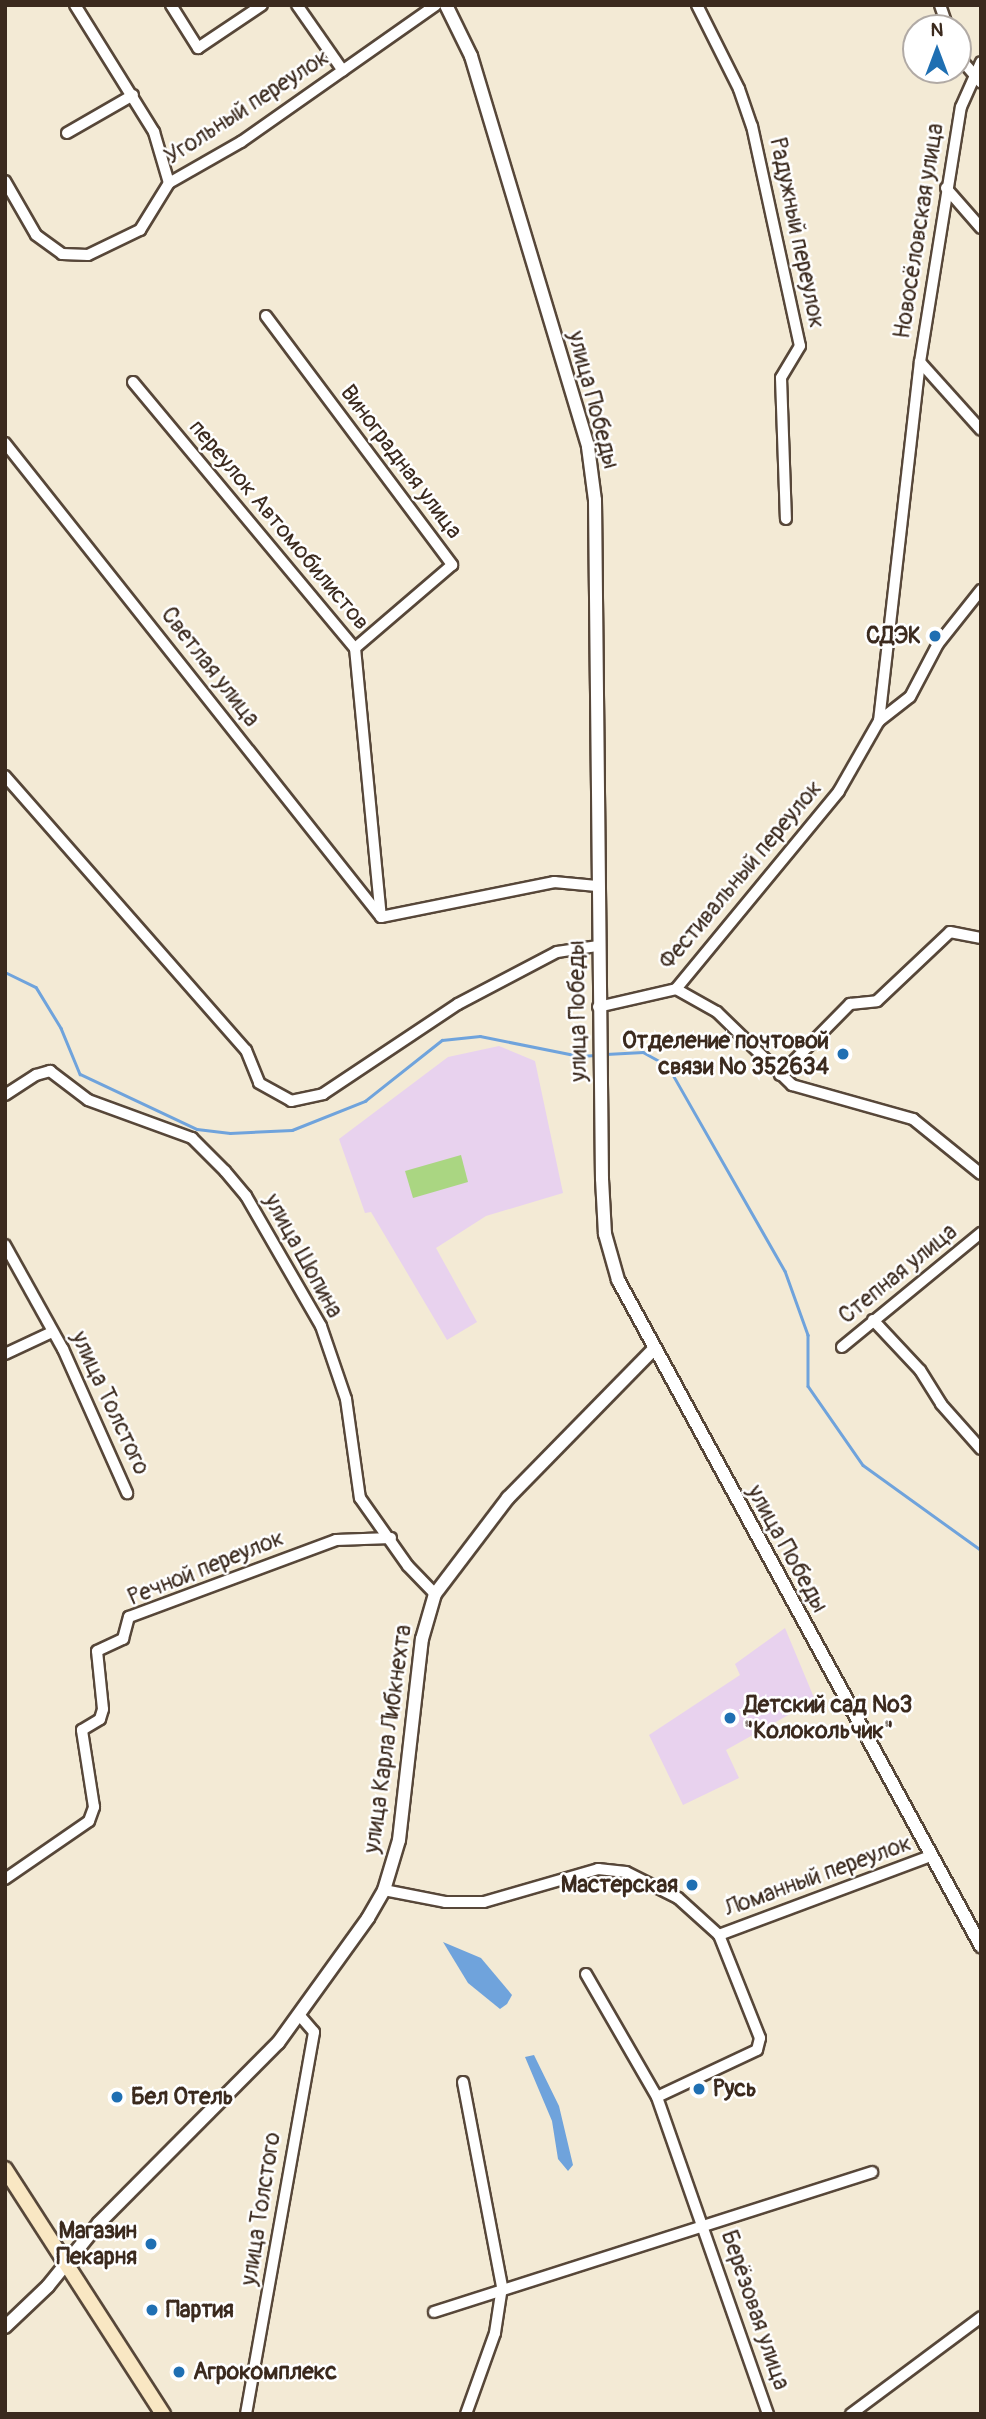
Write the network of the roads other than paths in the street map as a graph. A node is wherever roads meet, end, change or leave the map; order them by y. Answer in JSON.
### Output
{"nodes":[{"id":1,"x":75,"y":5,"type":"edge"},
{"id":2,"x":172,"y":5,"type":"edge"},
{"id":3,"x":262,"y":5,"type":"edge"},
{"id":4,"x":297,"y":5,"type":"edge"},
{"id":5,"x":436,"y":5,"type":"edge"},
{"id":6,"x":446,"y":5,"type":"edge"},
{"id":7,"x":697,"y":5,"type":"edge"},
{"id":8,"x":981,"y":62,"type":"edge"},
{"id":9,"x":343,"y":71,"type":"junction"},
{"id":10,"x":977,"y":78,"type":"edge"},
{"id":11,"x":133,"y":96,"type":"junction"},
{"id":12,"x":67,"y":132,"type":"dead end"},
{"id":13,"x":5,"y":181,"type":"edge"},
{"id":14,"x":169,"y":183,"type":"junction"},
{"id":15,"x":946,"y":188,"type":"junction"},
{"id":16,"x":981,"y":228,"type":"edge"},
{"id":17,"x":266,"y":316,"type":"dead end"},
{"id":18,"x":920,"y":362,"type":"junction"},
{"id":19,"x":134,"y":383,"type":"dead end"},
{"id":20,"x":981,"y":430,"type":"edge"},
{"id":21,"x":5,"y":443,"type":"edge"},
{"id":22,"x":786,"y":519,"type":"dead end"},
{"id":23,"x":981,"y":590,"type":"edge"},
{"id":24,"x":355,"y":648,"type":"junction"},
{"id":25,"x":879,"y":721,"type":"junction"},
{"id":26,"x":5,"y":776,"type":"edge"},
{"id":27,"x":597,"y":886,"type":"junction"},
{"id":28,"x":381,"y":917,"type":"junction"},
{"id":29,"x":981,"y":938,"type":"edge"},
{"id":30,"x":597,"y":946,"type":"junction"},
{"id":31,"x":676,"y":989,"type":"junction"},
{"id":32,"x":598,"y":1007,"type":"junction"},
{"id":33,"x":780,"y":1075,"type":"junction"},
{"id":34,"x":5,"y":1096,"type":"edge"},
{"id":35,"x":981,"y":1174,"type":"edge"},
{"id":36,"x":981,"y":1233,"type":"edge"},
{"id":37,"x":5,"y":1245,"type":"edge"},
{"id":38,"x":873,"y":1320,"type":"junction"},
{"id":39,"x":52,"y":1332,"type":"junction"},
{"id":40,"x":842,"y":1347,"type":"dead end"},
{"id":41,"x":654,"y":1349,"type":"junction"},
{"id":42,"x":5,"y":1354,"type":"edge"},
{"id":43,"x":981,"y":1449,"type":"edge"},
{"id":44,"x":127,"y":1493,"type":"dead end"},
{"id":45,"x":391,"y":1538,"type":"junction"},
{"id":46,"x":435,"y":1594,"type":"junction"},
{"id":47,"x":930,"y":1856,"type":"junction"},
{"id":48,"x":5,"y":1879,"type":"edge"},
{"id":49,"x":384,"y":1890,"type":"junction"},
{"id":50,"x":719,"y":1935,"type":"junction"},
{"id":51,"x":981,"y":1946,"type":"edge"},
{"id":52,"x":586,"y":1974,"type":"dead end"},
{"id":53,"x":300,"y":2016,"type":"junction"},
{"id":54,"x":463,"y":2082,"type":"dead end"},
{"id":55,"x":657,"y":2097,"type":"junction"},
{"id":56,"x":5,"y":2169,"type":"edge"},
{"id":57,"x":872,"y":2172,"type":"dead end"},
{"id":58,"x":703,"y":2228,"type":"junction"},
{"id":59,"x":67,"y":2263,"type":"junction"},
{"id":60,"x":502,"y":2287,"type":"junction"},
{"id":61,"x":434,"y":2312,"type":"dead end"},
{"id":62,"x":981,"y":2317,"type":"edge"},
{"id":63,"x":5,"y":2327,"type":"edge"},
{"id":64,"x":163,"y":2414,"type":"edge"},
{"id":65,"x":246,"y":2414,"type":"edge"},
{"id":66,"x":466,"y":2414,"type":"edge"},
{"id":67,"x":768,"y":2414,"type":"edge"},
{"id":68,"x":851,"y":2414,"type":"edge"}],
"edges":[{"from":1,"to":11,"type":"street"},
{"from":2,"to":3,"type":"street"},
{"from":4,"to":9,"type":"street"},
{"from":5,"to":9,"type":"street","name":"Угольный переулок"},
{"from":6,"to":27,"type":"street","name":"улица Победы"},
{"from":7,"to":22,"type":"street","name":"Радужный переулок"},
{"from":8,"to":10,"type":"street","name":"Новосёловская улица"},
{"from":9,"to":14,"type":"street","name":"Угольный переулок"},
{"from":10,"to":15,"type":"street","name":"Новосёловская улица"},
{"from":11,"to":12,"type":"street"},
{"from":11,"to":14,"type":"street"},
{"from":13,"to":14,"type":"street","name":"Угольный переулок"},
{"from":15,"to":16,"type":"street"},
{"from":15,"to":18,"type":"street","name":"Новосёловская улица"},
{"from":17,"to":24,"type":"street","name":"Виноградная улица"},
{"from":18,"to":20,"type":"street","name":"Новосёловская улица"},
{"from":18,"to":25,"type":"street","name":"Фестивальный переулок"},
{"from":19,"to":24,"type":"street","name":"переулок Автомобилистов"},
{"from":21,"to":28,"type":"street","name":"Светлая улица"},
{"from":23,"to":25,"type":"street","name":"Фестивальный переулок"},
{"from":24,"to":28,"type":"street","name":"переулок Автомобилистов"},
{"from":25,"to":31,"type":"street","name":"Фестивальный переулок"},
{"from":26,"to":30,"type":"street"},
{"from":27,"to":28,"type":"street"},
{"from":27,"to":30,"type":"street","name":"улица Победы"},
{"from":29,"to":33,"type":"street"},
{"from":30,"to":32,"type":"street","name":"улица Победы"},
{"from":31,"to":32,"type":"street","name":"Фестивальный переулок"},
{"from":31,"to":33,"type":"street"},
{"from":32,"to":41,"type":"street","name":"улица Победы"},
{"from":33,"to":35,"type":"street"},
{"from":34,"to":45,"type":"street","name":"улица Шопина"},
{"from":36,"to":38,"type":"street","name":"Степная улица"},
{"from":37,"to":39,"type":"street","name":"улица Толстого"},
{"from":38,"to":40,"type":"street","name":"Степная улица"},
{"from":38,"to":43,"type":"street"},
{"from":39,"to":42,"type":"street","name":"улица Толстого"},
{"from":39,"to":44,"type":"street","name":"улица Толстого"},
{"from":41,"to":46,"type":"street","name":"улица Карла Либкнехта"},
{"from":41,"to":47,"type":"street","name":"улица Победы"},
{"from":45,"to":46,"type":"street","name":"улица Шопина"},
{"from":45,"to":48,"type":"street","name":"Речной переулок"},
{"from":46,"to":49,"type":"street","name":"улица Карла Либкнехта"},
{"from":47,"to":50,"type":"street","name":"Ломанный переулок"},
{"from":47,"to":51,"type":"street","name":"улица Победы"},
{"from":49,"to":50,"type":"street","name":"Ломанный переулок"},
{"from":49,"to":53,"type":"street","name":"улица Карла Либкнехта"},
{"from":50,"to":55,"type":"street","name":"Ломанный переулок"},
{"from":52,"to":55,"type":"street"},
{"from":53,"to":59,"type":"street","name":"улица Карла Либкнехта"},
{"from":53,"to":65,"type":"street","name":"улица Толстого"},
{"from":54,"to":60,"type":"street"},
{"from":55,"to":58,"type":"street"},
{"from":56,"to":59,"type":"main road"},
{"from":57,"to":58,"type":"street","name":"Берёзовая улица"},
{"from":58,"to":60,"type":"street"},
{"from":58,"to":67,"type":"street","name":"Берёзовая улица"},
{"from":59,"to":63,"type":"street","name":"улица Карла Либкнехта"},
{"from":59,"to":64,"type":"main road"},
{"from":60,"to":61,"type":"street"},
{"from":60,"to":66,"type":"street"},
{"from":62,"to":68,"type":"street"}]}
